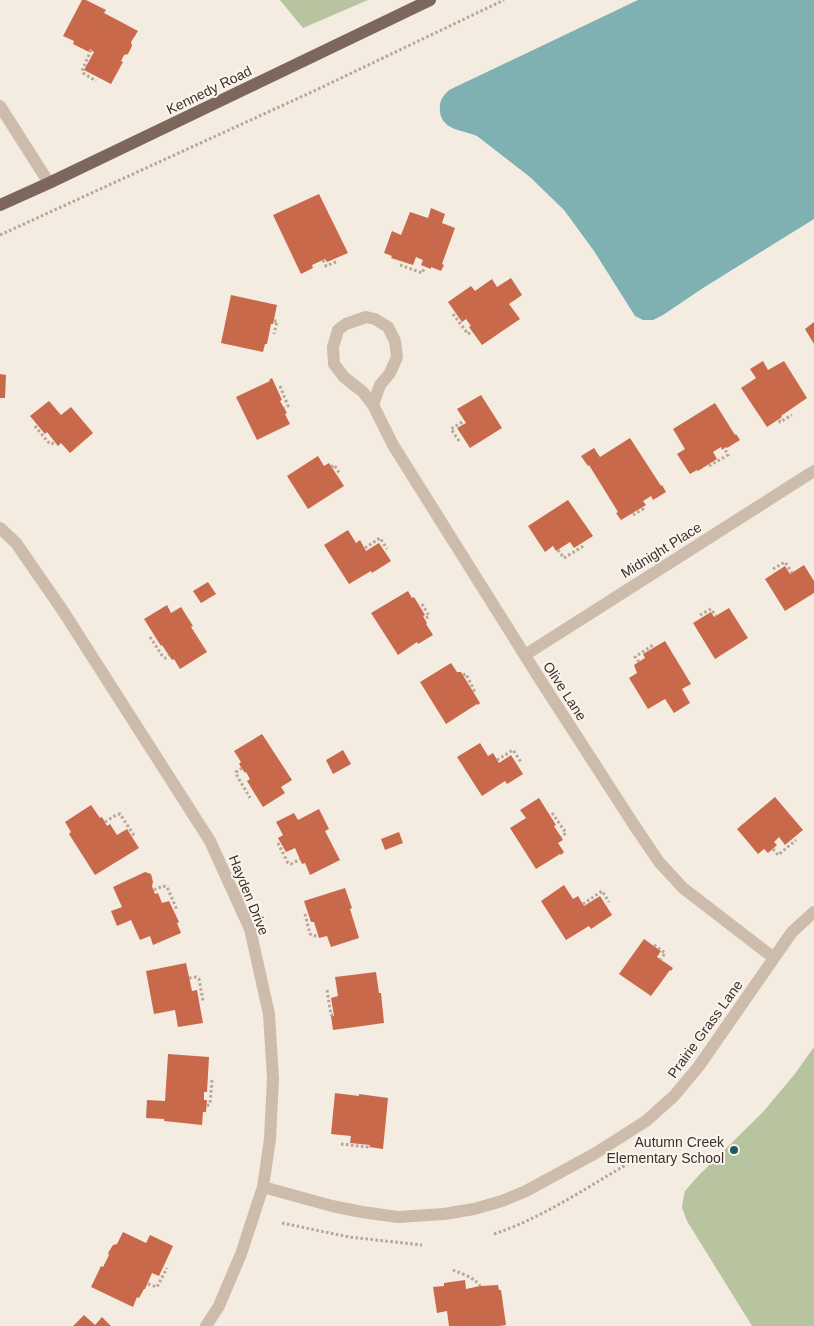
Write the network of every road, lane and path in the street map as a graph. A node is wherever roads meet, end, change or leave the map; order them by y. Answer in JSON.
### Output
{"nodes":[{"id":1,"x":430,"y":0,"type":"edge"},
{"id":2,"x":504,"y":0,"type":"edge"},
{"id":3,"x":91,"y":50,"type":"dead end"},
{"id":4,"x":96,"y":81,"type":"dead end"},
{"id":5,"x":0,"y":106,"type":"edge"},
{"id":6,"x":49,"y":183,"type":"junction"},
{"id":7,"x":0,"y":205,"type":"edge"},
{"id":8,"x":0,"y":235,"type":"edge"},
{"id":9,"x":323,"y":260,"type":"dead end"},
{"id":10,"x":338,"y":261,"type":"dead end"},
{"id":11,"x":400,"y":265,"type":"dead end"},
{"id":12,"x":425,"y":267,"type":"dead end"},
{"id":13,"x":453,"y":314,"type":"dead end"},
{"id":14,"x":274,"y":320,"type":"dead end"},
{"id":15,"x":472,"y":331,"type":"dead end"},
{"id":16,"x":274,"y":334,"type":"dead end"},
{"id":17,"x":280,"y":386,"type":"dead end"},
{"id":18,"x":373,"y":405,"type":"junction"},
{"id":19,"x":284,"y":408,"type":"dead end"},
{"id":20,"x":792,"y":415,"type":"dead end"},
{"id":21,"x":779,"y":420,"type":"dead end"},
{"id":22,"x":464,"y":421,"type":"dead end"},
{"id":23,"x":35,"y":426,"type":"dead end"},
{"id":24,"x":55,"y":441,"type":"dead end"},
{"id":25,"x":459,"y":441,"type":"dead end"},
{"id":26,"x":724,"y":448,"type":"dead end"},
{"id":27,"x":709,"y":466,"type":"dead end"},
{"id":28,"x":331,"y":467,"type":"dead end"},
{"id":29,"x":814,"y":471,"type":"edge"},
{"id":30,"x":340,"y":474,"type":"dead end"},
{"id":31,"x":642,"y":507,"type":"dead end"},
{"id":32,"x":633,"y":515,"type":"dead end"},
{"id":33,"x":0,"y":528,"type":"edge"},
{"id":34,"x":585,"y":545,"type":"dead end"},
{"id":35,"x":365,"y":548,"type":"dead end"},
{"id":36,"x":387,"y":550,"type":"dead end"},
{"id":37,"x":558,"y":550,"type":"dead end"},
{"id":38,"x":773,"y":569,"type":"dead end"},
{"id":39,"x":792,"y":573,"type":"dead end"},
{"id":40,"x":422,"y":604,"type":"dead end"},
{"id":41,"x":700,"y":615,"type":"dead end"},
{"id":42,"x":716,"y":616,"type":"dead end"},
{"id":43,"x":425,"y":619,"type":"dead end"},
{"id":44,"x":150,"y":637,"type":"dead end"},
{"id":45,"x":654,"y":645,"type":"dead end"},
{"id":46,"x":169,"y":655,"type":"dead end"},
{"id":47,"x":525,"y":655,"type":"junction"},
{"id":48,"x":639,"y":662,"type":"dead end"},
{"id":49,"x":463,"y":675,"type":"dead end"},
{"id":50,"x":476,"y":692,"type":"dead end"},
{"id":51,"x":497,"y":760,"type":"dead end"},
{"id":52,"x":521,"y":762,"type":"dead end"},
{"id":53,"x":242,"y":768,"type":"dead end"},
{"id":54,"x":250,"y":798,"type":"dead end"},
{"id":55,"x":552,"y":813,"type":"dead end"},
{"id":56,"x":105,"y":822,"type":"dead end"},
{"id":57,"x":135,"y":837,"type":"dead end"},
{"id":58,"x":561,"y":837,"type":"dead end"},
{"id":59,"x":796,"y":840,"type":"dead end"},
{"id":60,"x":278,"y":843,"type":"dead end"},
{"id":61,"x":773,"y":849,"type":"dead end"},
{"id":62,"x":300,"y":859,"type":"dead end"},
{"id":63,"x":154,"y":890,"type":"dead end"},
{"id":64,"x":609,"y":902,"type":"dead end"},
{"id":65,"x":583,"y":904,"type":"dead end"},
{"id":66,"x":177,"y":910,"type":"dead end"},
{"id":67,"x":814,"y":912,"type":"edge"},
{"id":68,"x":304,"y":914,"type":"dead end"},
{"id":69,"x":318,"y":934,"type":"dead end"},
{"id":70,"x":654,"y":944,"type":"dead end"},
{"id":71,"x":774,"y":958,"type":"junction"},
{"id":72,"x":660,"y":959,"type":"dead end"},
{"id":73,"x":189,"y":978,"type":"dead end"},
{"id":74,"x":327,"y":990,"type":"dead end"},
{"id":75,"x":203,"y":1001,"type":"dead end"},
{"id":76,"x":334,"y":1015,"type":"dead end"},
{"id":77,"x":212,"y":1080,"type":"dead end"},
{"id":78,"x":207,"y":1106,"type":"dead end"},
{"id":79,"x":341,"y":1144,"type":"dead end"},
{"id":80,"x":367,"y":1145,"type":"dead end"},
{"id":81,"x":629,"y":1163,"type":"dead end"},
{"id":82,"x":263,"y":1187,"type":"junction"},
{"id":83,"x":282,"y":1222,"type":"dead end"},
{"id":84,"x":494,"y":1234,"type":"dead end"},
{"id":85,"x":422,"y":1245,"type":"dead end"},
{"id":86,"x":167,"y":1268,"type":"dead end"},
{"id":87,"x":453,"y":1270,"type":"dead end"},
{"id":88,"x":148,"y":1284,"type":"dead end"},
{"id":89,"x":480,"y":1286,"type":"dead end"},
{"id":90,"x":206,"y":1326,"type":"edge"}],
"edges":[{"from":1,"to":6,"type":"main road","name":"Kennedy Road"},
{"from":2,"to":8,"type":"path"},
{"from":3,"to":4,"type":"path"},
{"from":5,"to":6,"type":"street"},
{"from":6,"to":7,"type":"main road","name":"Kennedy Road"},
{"from":9,"to":10,"type":"path"},
{"from":11,"to":12,"type":"path"},
{"from":13,"to":15,"type":"path"},
{"from":14,"to":16,"type":"path"},
{"from":17,"to":19,"type":"path"},
{"from":18,"to":18,"type":"street","name":"Olive Lane"},
{"from":18,"to":47,"type":"street","name":"Olive Lane"},
{"from":20,"to":21,"type":"path"},
{"from":22,"to":25,"type":"path"},
{"from":23,"to":24,"type":"path"},
{"from":26,"to":27,"type":"path"},
{"from":28,"to":30,"type":"path"},
{"from":29,"to":47,"type":"street","name":"Midnight Place"},
{"from":31,"to":32,"type":"path"},
{"from":33,"to":82,"type":"street","name":"Hayden Drive"},
{"from":34,"to":37,"type":"path"},
{"from":35,"to":36,"type":"path"},
{"from":38,"to":39,"type":"path"},
{"from":40,"to":43,"type":"path"},
{"from":41,"to":42,"type":"path"},
{"from":44,"to":46,"type":"path"},
{"from":45,"to":48,"type":"path"},
{"from":47,"to":71,"type":"street","name":"Olive Lane"},
{"from":49,"to":50,"type":"path"},
{"from":51,"to":52,"type":"path"},
{"from":53,"to":54,"type":"path"},
{"from":55,"to":58,"type":"path"},
{"from":56,"to":57,"type":"path"},
{"from":59,"to":61,"type":"path"},
{"from":60,"to":62,"type":"path"},
{"from":63,"to":66,"type":"path"},
{"from":64,"to":65,"type":"path"},
{"from":67,"to":71,"type":"street","name":"Prairie Grass Lane"},
{"from":68,"to":69,"type":"path"},
{"from":70,"to":72,"type":"path"},
{"from":71,"to":82,"type":"street","name":"Prairie Grass Lane"},
{"from":73,"to":75,"type":"path"},
{"from":74,"to":76,"type":"path"},
{"from":77,"to":78,"type":"path"},
{"from":79,"to":80,"type":"path"},
{"from":81,"to":84,"type":"path"},
{"from":82,"to":90,"type":"street","name":"Hayden Drive"},
{"from":83,"to":85,"type":"path"},
{"from":86,"to":88,"type":"path"},
{"from":87,"to":89,"type":"path"}]}
